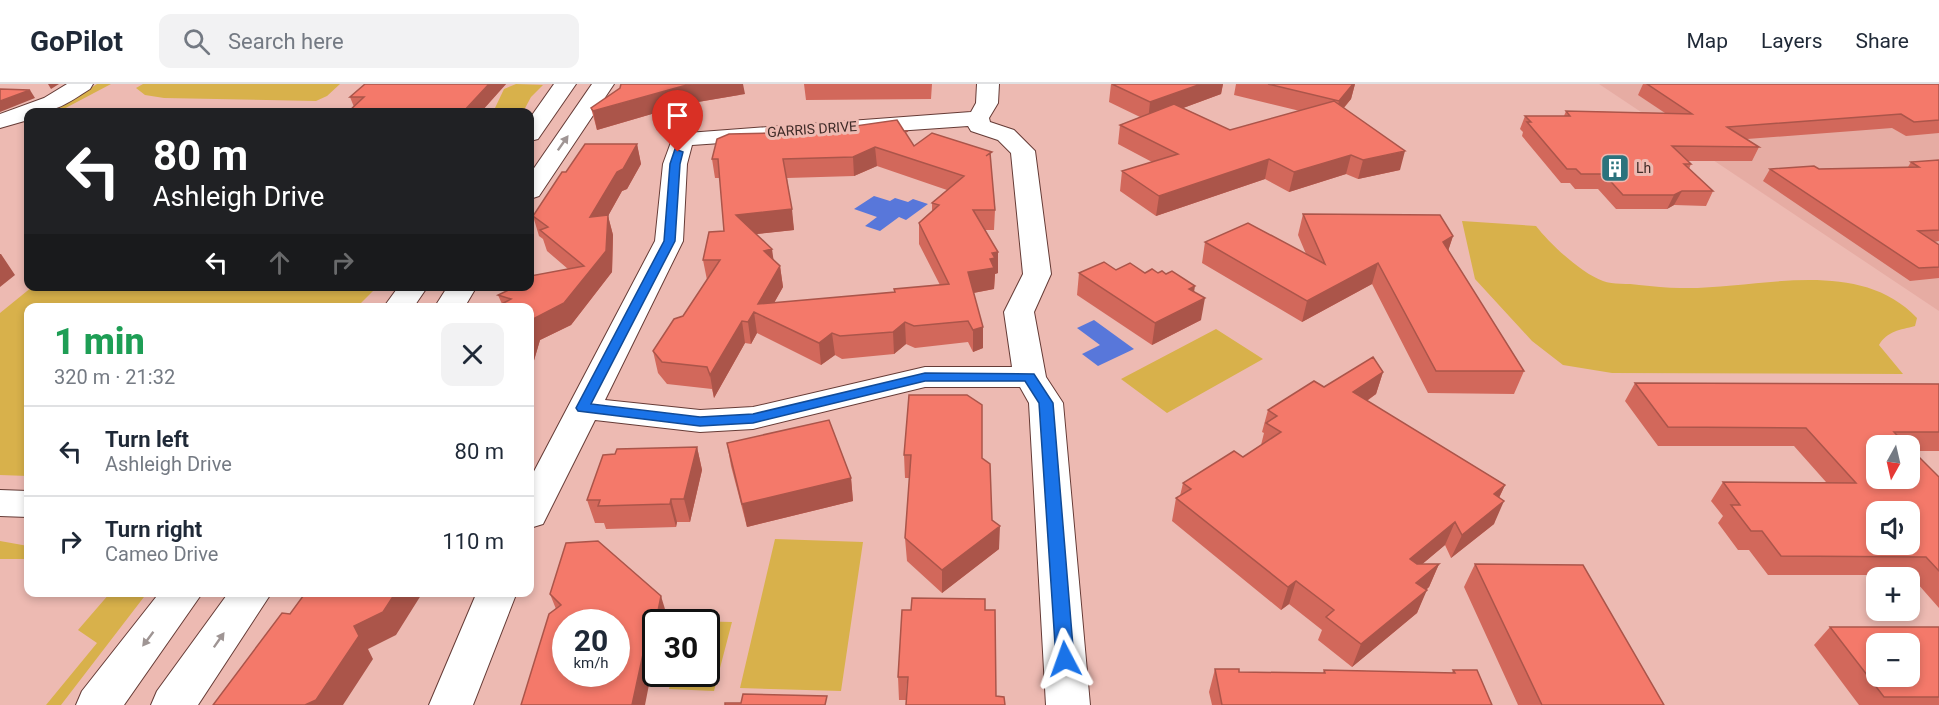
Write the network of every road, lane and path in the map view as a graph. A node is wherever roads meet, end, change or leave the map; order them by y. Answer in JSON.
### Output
{"nodes":[{"id":1,"x":82,"y":84,"type":"edge"},
{"id":2,"x":565,"y":84,"type":"edge"},
{"id":3,"x":603,"y":84,"type":"edge"},
{"id":4,"x":988,"y":84,"type":"edge"},
{"id":5,"x":32,"y":102,"type":"edge"},
{"id":6,"x":978,"y":118,"type":"junction"},
{"id":7,"x":0,"y":121,"type":"edge"},
{"id":8,"x":534,"y":128,"type":"edge"},
{"id":9,"x":534,"y":185,"type":"edge"},
{"id":10,"x":1030,"y":377,"type":"junction"},
{"id":11,"x":582,"y":408,"type":"junction"},
{"id":12,"x":0,"y":503,"type":"edge"},
{"id":13,"x":24,"y":504,"type":"edge"},
{"id":14,"x":534,"y":506,"type":"edge"},
{"id":15,"x":179,"y":597,"type":"edge"},
{"id":16,"x":249,"y":597,"type":"edge"},
{"id":17,"x":495,"y":597,"type":"edge"},
{"id":18,"x":98,"y":705,"type":"edge"},
{"id":19,"x":173,"y":705,"type":"edge"},
{"id":20,"x":451,"y":705,"type":"edge"},
{"id":21,"x":1068,"y":705,"type":"edge"}],
"edges":[{"from":1,"to":5,"type":"street"},
{"from":2,"to":8,"type":"street"},
{"from":9,"to":3,"type":"street","one_way":true},
{"from":4,"to":6,"type":"street"},
{"from":5,"to":7,"type":"street"},
{"from":6,"to":10,"type":"street"},
{"from":6,"to":11,"type":"street","name":"GARRIS DRIVE"},
{"from":10,"to":11,"type":"street"},
{"from":10,"to":21,"type":"street"},
{"from":11,"to":14,"type":"street"},
{"from":12,"to":13,"type":"street"},
{"from":15,"to":18,"type":"street","one_way":true},
{"from":19,"to":16,"type":"street","one_way":true},
{"from":17,"to":20,"type":"street"}]}
